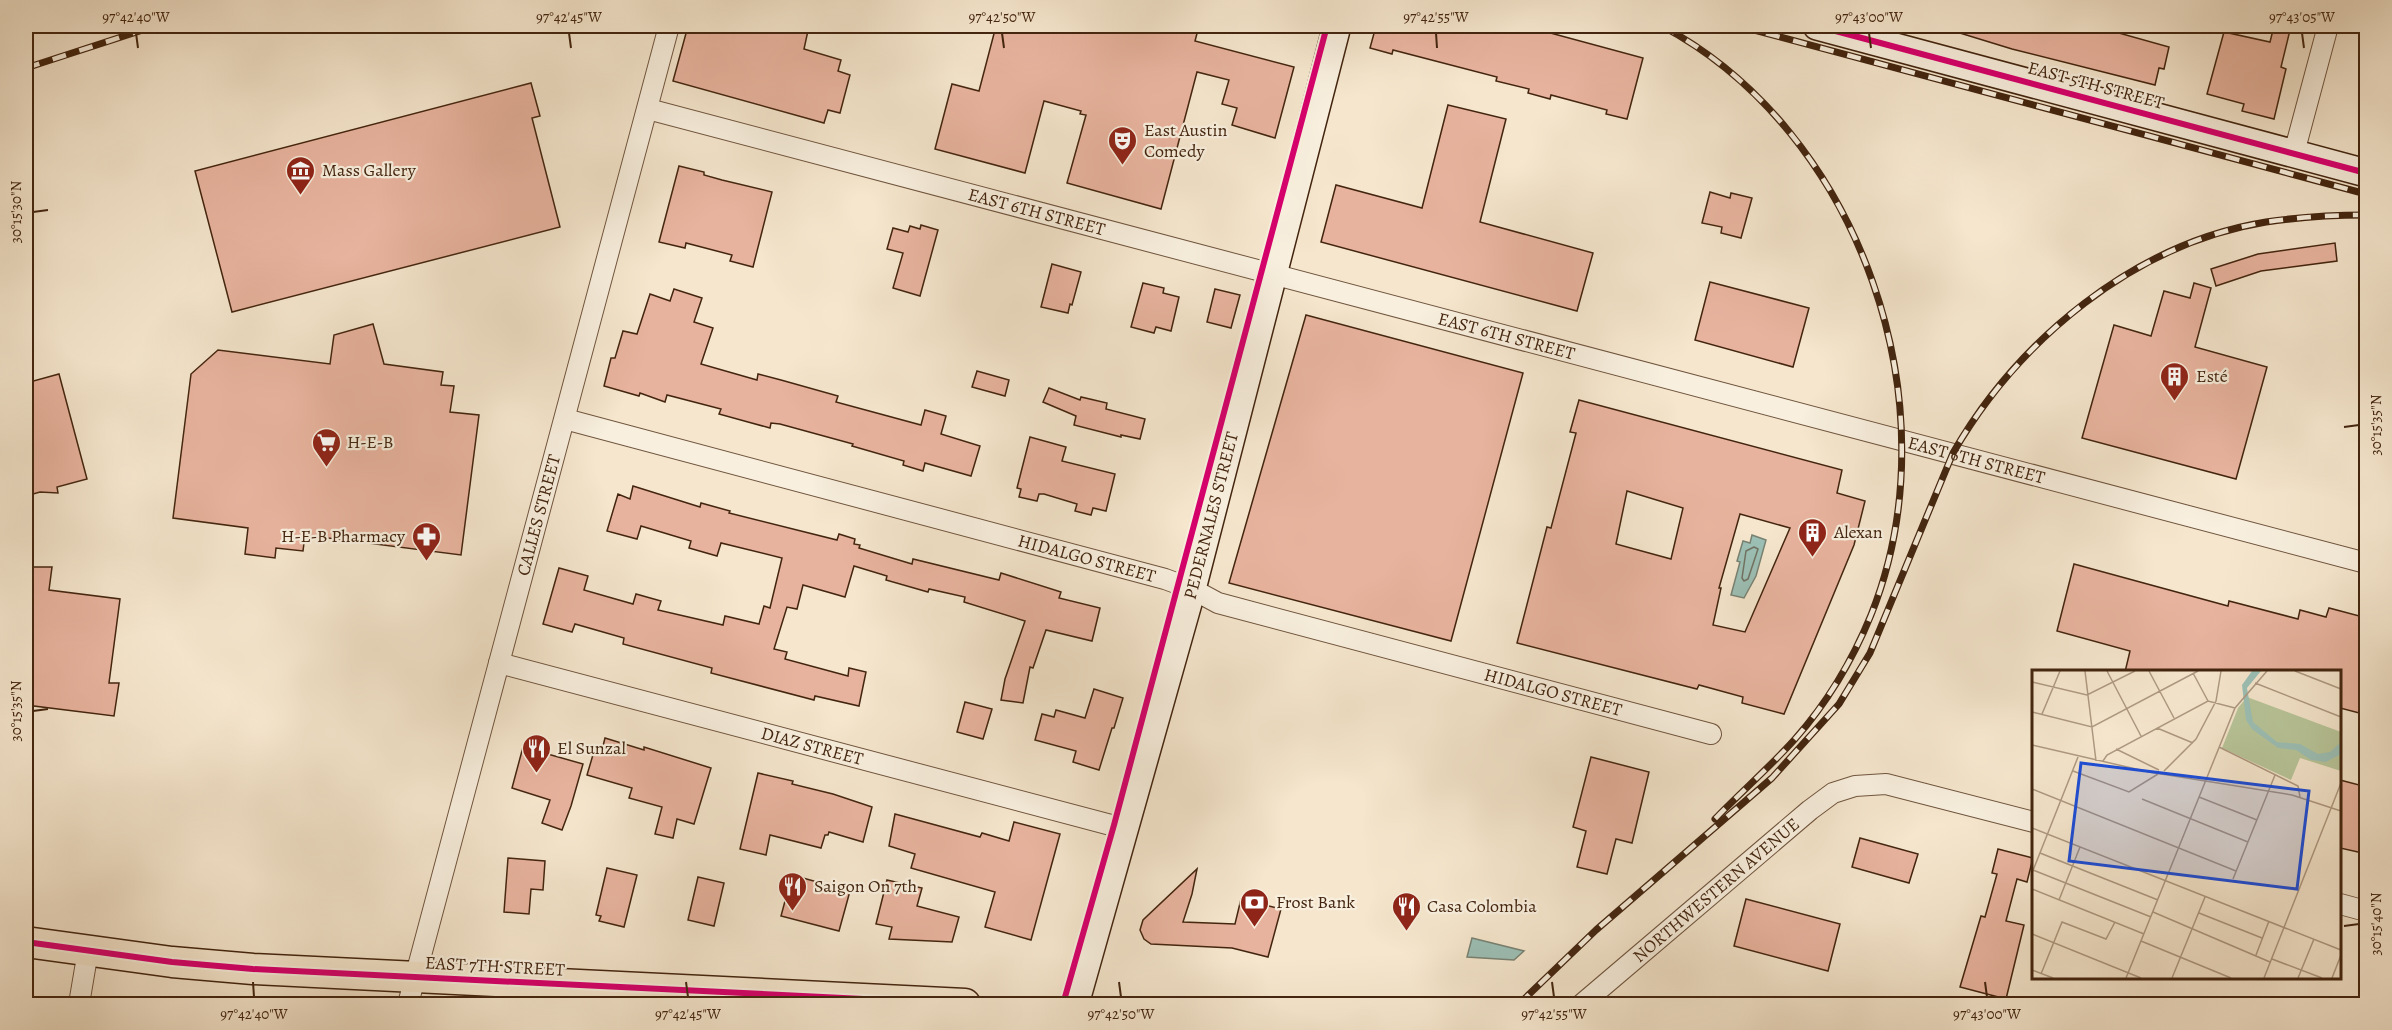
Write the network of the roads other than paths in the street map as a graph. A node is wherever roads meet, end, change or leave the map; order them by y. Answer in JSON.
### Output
{"nodes":[{"id":1,"x":669,"y":26,"type":"edge"},
{"id":2,"x":1337,"y":26,"type":"edge"},
{"id":3,"x":1817,"y":26,"type":"edge"},
{"id":4,"x":2328,"y":26,"type":"edge"},
{"id":5,"x":648,"y":109,"type":"junction"},
{"id":6,"x":2294,"y":153,"type":"junction"},
{"id":7,"x":2367,"y":173,"type":"edge"},
{"id":8,"x":1274,"y":274,"type":"junction"},
{"id":9,"x":565,"y":419,"type":"junction"},
{"id":10,"x":2367,"y":563,"type":"edge"},
{"id":11,"x":1192,"y":589,"type":"junction"},
{"id":12,"x":500,"y":663,"type":"junction"},
{"id":13,"x":1711,"y":734,"type":"dead end"},
{"id":14,"x":2032,"y":821,"type":"edge"},
{"id":15,"x":1126,"y":829,"type":"junction"},
{"id":16,"x":2341,"y":904,"type":"edge"},
{"id":17,"x":2367,"y":911,"type":"edge"},
{"id":18,"x":26,"y":942,"type":"edge"},
{"id":19,"x":88,"y":951,"type":"junction"},
{"id":20,"x":412,"y":991,"type":"edge"},
{"id":21,"x":80,"y":1005,"type":"edge"},
{"id":22,"x":965,"y":1005,"type":"edge"},
{"id":23,"x":1076,"y":1005,"type":"edge"},
{"id":24,"x":1582,"y":1005,"type":"edge"}],
"edges":[{"from":1,"to":5,"type":"street","name":"CALLES STREET"},
{"from":2,"to":8,"type":"street","name":"PEDERNALES STREET"},
{"from":3,"to":6,"type":"street","name":"EAST 5TH STREET"},
{"from":4,"to":6,"type":"street"},
{"from":5,"to":8,"type":"street","name":"EAST 6TH STREET"},
{"from":5,"to":9,"type":"street","name":"CALLES STREET"},
{"from":6,"to":7,"type":"street","name":"EAST 5TH STREET"},
{"from":8,"to":10,"type":"street","name":"EAST 6TH STREET"},
{"from":8,"to":11,"type":"street","name":"PEDERNALES STREET"},
{"from":9,"to":11,"type":"street","name":"HIDALGO STREET"},
{"from":9,"to":12,"type":"street","name":"CALLES STREET"},
{"from":11,"to":13,"type":"street","name":"HIDALGO STREET"},
{"from":11,"to":15,"type":"street","name":"PEDERNALES STREET"},
{"from":12,"to":15,"type":"street","name":"DIAZ STREET"},
{"from":12,"to":20,"type":"street","name":"CALLES STREET"},
{"from":14,"to":24,"type":"street","name":"NORTHWESTERN AVENUE"},
{"from":15,"to":23,"type":"street","name":"PEDERNALES STREET"},
{"from":16,"to":17,"type":"street"},
{"from":18,"to":19,"type":"main road","name":"EAST 7TH STREET"},
{"from":19,"to":20,"type":"main road","name":"EAST 7TH STREET"},
{"from":19,"to":21,"type":"street"},
{"from":20,"to":22,"type":"main road","name":"EAST 7TH STREET"}]}
